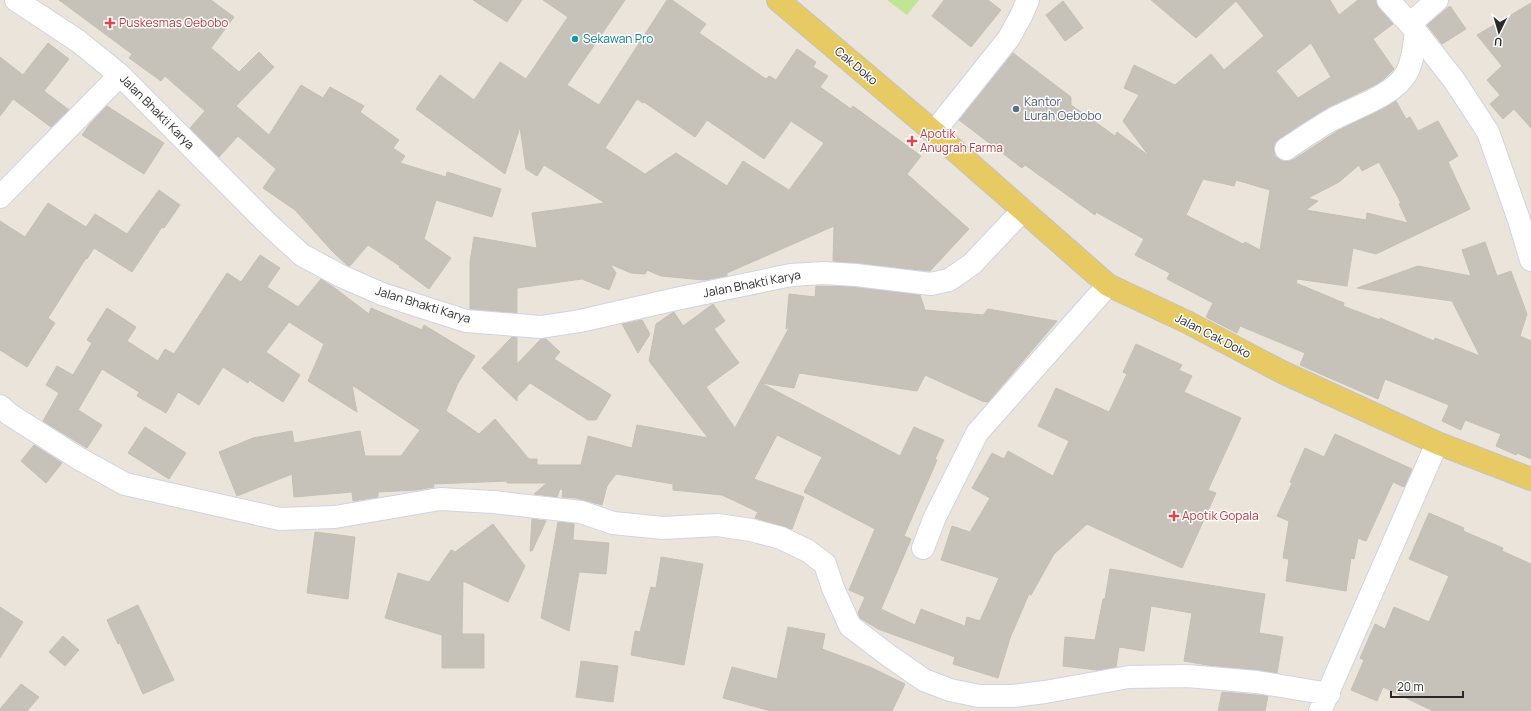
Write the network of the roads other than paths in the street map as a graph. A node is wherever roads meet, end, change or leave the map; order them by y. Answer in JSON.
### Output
{"nodes":[{"id":1,"x":16,"y":0,"type":"edge"},
{"id":2,"x":778,"y":0,"type":"edge"},
{"id":3,"x":1028,"y":0,"type":"edge"},
{"id":4,"x":1388,"y":0,"type":"edge"},
{"id":5,"x":1437,"y":0,"type":"edge"},
{"id":6,"x":1413,"y":28,"type":"junction"},
{"id":7,"x":120,"y":75,"type":"junction"},
{"id":8,"x":934,"y":132,"type":"junction"},
{"id":9,"x":1286,"y":149,"type":"dead end"},
{"id":10,"x":0,"y":197,"type":"edge"},
{"id":11,"x":1022,"y":210,"type":"junction"},
{"id":12,"x":1531,"y":260,"type":"edge"},
{"id":13,"x":1108,"y":285,"type":"junction"},
{"id":14,"x":0,"y":406,"type":"edge"},
{"id":15,"x":1437,"y":443,"type":"junction"},
{"id":16,"x":1531,"y":479,"type":"edge"},
{"id":17,"x":923,"y":548,"type":"dead end"},
{"id":18,"x":1325,"y":702,"type":"edge"}],
"edges":[{"from":1,"to":7,"type":"street","name":"Jalan Bhakti Karya"},
{"from":2,"to":8,"type":"main road","name":"Cak Doko"},
{"from":3,"to":8,"type":"street"},
{"from":4,"to":6,"type":"street"},
{"from":5,"to":6,"type":"street"},
{"from":6,"to":9,"type":"street"},
{"from":6,"to":12,"type":"street"},
{"from":7,"to":10,"type":"street"},
{"from":7,"to":11,"type":"street","name":"Jalan Bhakti Karya"},
{"from":8,"to":11,"type":"main road","name":"Jalan Cak Doko"},
{"from":11,"to":13,"type":"main road","name":"Jalan Cak Doko"},
{"from":13,"to":15,"type":"main road","name":"Jalan Cak Doko"},
{"from":13,"to":17,"type":"street"},
{"from":14,"to":18,"type":"street"},
{"from":15,"to":16,"type":"main road","name":"Jalan Cak Doko"},
{"from":15,"to":18,"type":"street"}]}
